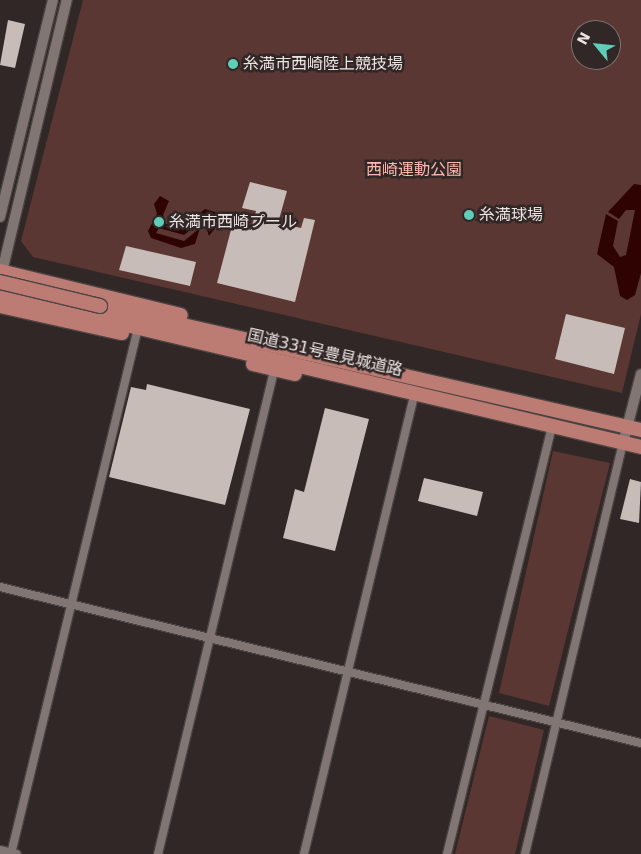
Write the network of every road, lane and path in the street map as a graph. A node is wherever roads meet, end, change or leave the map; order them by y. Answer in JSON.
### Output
{"nodes":[{"id":1,"x":53,"y":0,"type":"edge"},
{"id":2,"x":67,"y":0,"type":"edge"},
{"id":3,"x":0,"y":217,"type":"edge"},
{"id":4,"x":1,"y":277,"type":"edge"},
{"id":5,"x":0,"y":295,"type":"edge"},
{"id":6,"x":0,"y":306,"type":"edge"},
{"id":7,"x":98,"y":312,"type":"junction"},
{"id":8,"x":136,"y":336,"type":"junction"},
{"id":9,"x":364,"y":366,"type":"junction"},
{"id":10,"x":274,"y":369,"type":"junction"},
{"id":11,"x":641,"y":374,"type":"edge"},
{"id":12,"x":350,"y":377,"type":"junction"},
{"id":13,"x":415,"y":392,"type":"junction"},
{"id":14,"x":552,"y":426,"type":"junction"},
{"id":15,"x":634,"y":429,"type":"edge"},
{"id":16,"x":624,"y":443,"type":"junction"},
{"id":17,"x":641,"y":447,"type":"edge"},
{"id":18,"x":0,"y":588,"type":"edge"},
{"id":19,"x":70,"y":605,"type":"junction"},
{"id":20,"x":209,"y":638,"type":"junction"},
{"id":21,"x":347,"y":672,"type":"junction"},
{"id":22,"x":483,"y":705,"type":"junction"},
{"id":23,"x":556,"y":722,"type":"junction"},
{"id":24,"x":641,"y":743,"type":"edge"},
{"id":25,"x":0,"y":850,"type":"edge"},
{"id":26,"x":13,"y":854,"type":"edge"},
{"id":27,"x":158,"y":854,"type":"edge"},
{"id":28,"x":304,"y":854,"type":"edge"},
{"id":29,"x":447,"y":854,"type":"edge"},
{"id":30,"x":525,"y":854,"type":"edge"}],
"edges":[{"from":1,"to":3,"type":"street"},
{"from":2,"to":4,"type":"street"},
{"from":4,"to":7,"type":"highway","name":"国道331号豊見城道路","bridge":true},
{"from":4,"to":9,"type":"highway"},
{"from":5,"to":7,"type":"highway","name":"国道331号豊見城道路"},
{"from":6,"to":8,"type":"highway"},
{"from":7,"to":9,"type":"highway","name":"国道331号豊見城道路"},
{"from":7,"to":12,"type":"highway","name":"国道331号豊見城道路"},
{"from":8,"to":10,"type":"highway"},
{"from":8,"to":19,"type":"street"},
{"from":9,"to":15,"type":"highway","name":"国道331号豊見城道路"},
{"from":10,"to":12,"type":"highway"},
{"from":10,"to":20,"type":"street"},
{"from":11,"to":15,"type":"street"},
{"from":12,"to":13,"type":"highway","name":"国道331号豊見城道路"},
{"from":13,"to":14,"type":"highway","name":"国道331号豊見城道路"},
{"from":13,"to":21,"type":"street"},
{"from":14,"to":16,"type":"highway","name":"国道331号豊見城道路"},
{"from":14,"to":22,"type":"street"},
{"from":15,"to":16,"type":"street"},
{"from":16,"to":17,"type":"highway","name":"国道331号豊見城道路"},
{"from":16,"to":23,"type":"street"},
{"from":18,"to":19,"type":"street"},
{"from":19,"to":20,"type":"street"},
{"from":19,"to":26,"type":"street"},
{"from":20,"to":21,"type":"street"},
{"from":20,"to":27,"type":"street"},
{"from":21,"to":22,"type":"street"},
{"from":21,"to":28,"type":"street"},
{"from":22,"to":23,"type":"street"},
{"from":22,"to":29,"type":"street"},
{"from":23,"to":24,"type":"street"},
{"from":23,"to":30,"type":"street"},
{"from":25,"to":26,"type":"street"}]}
